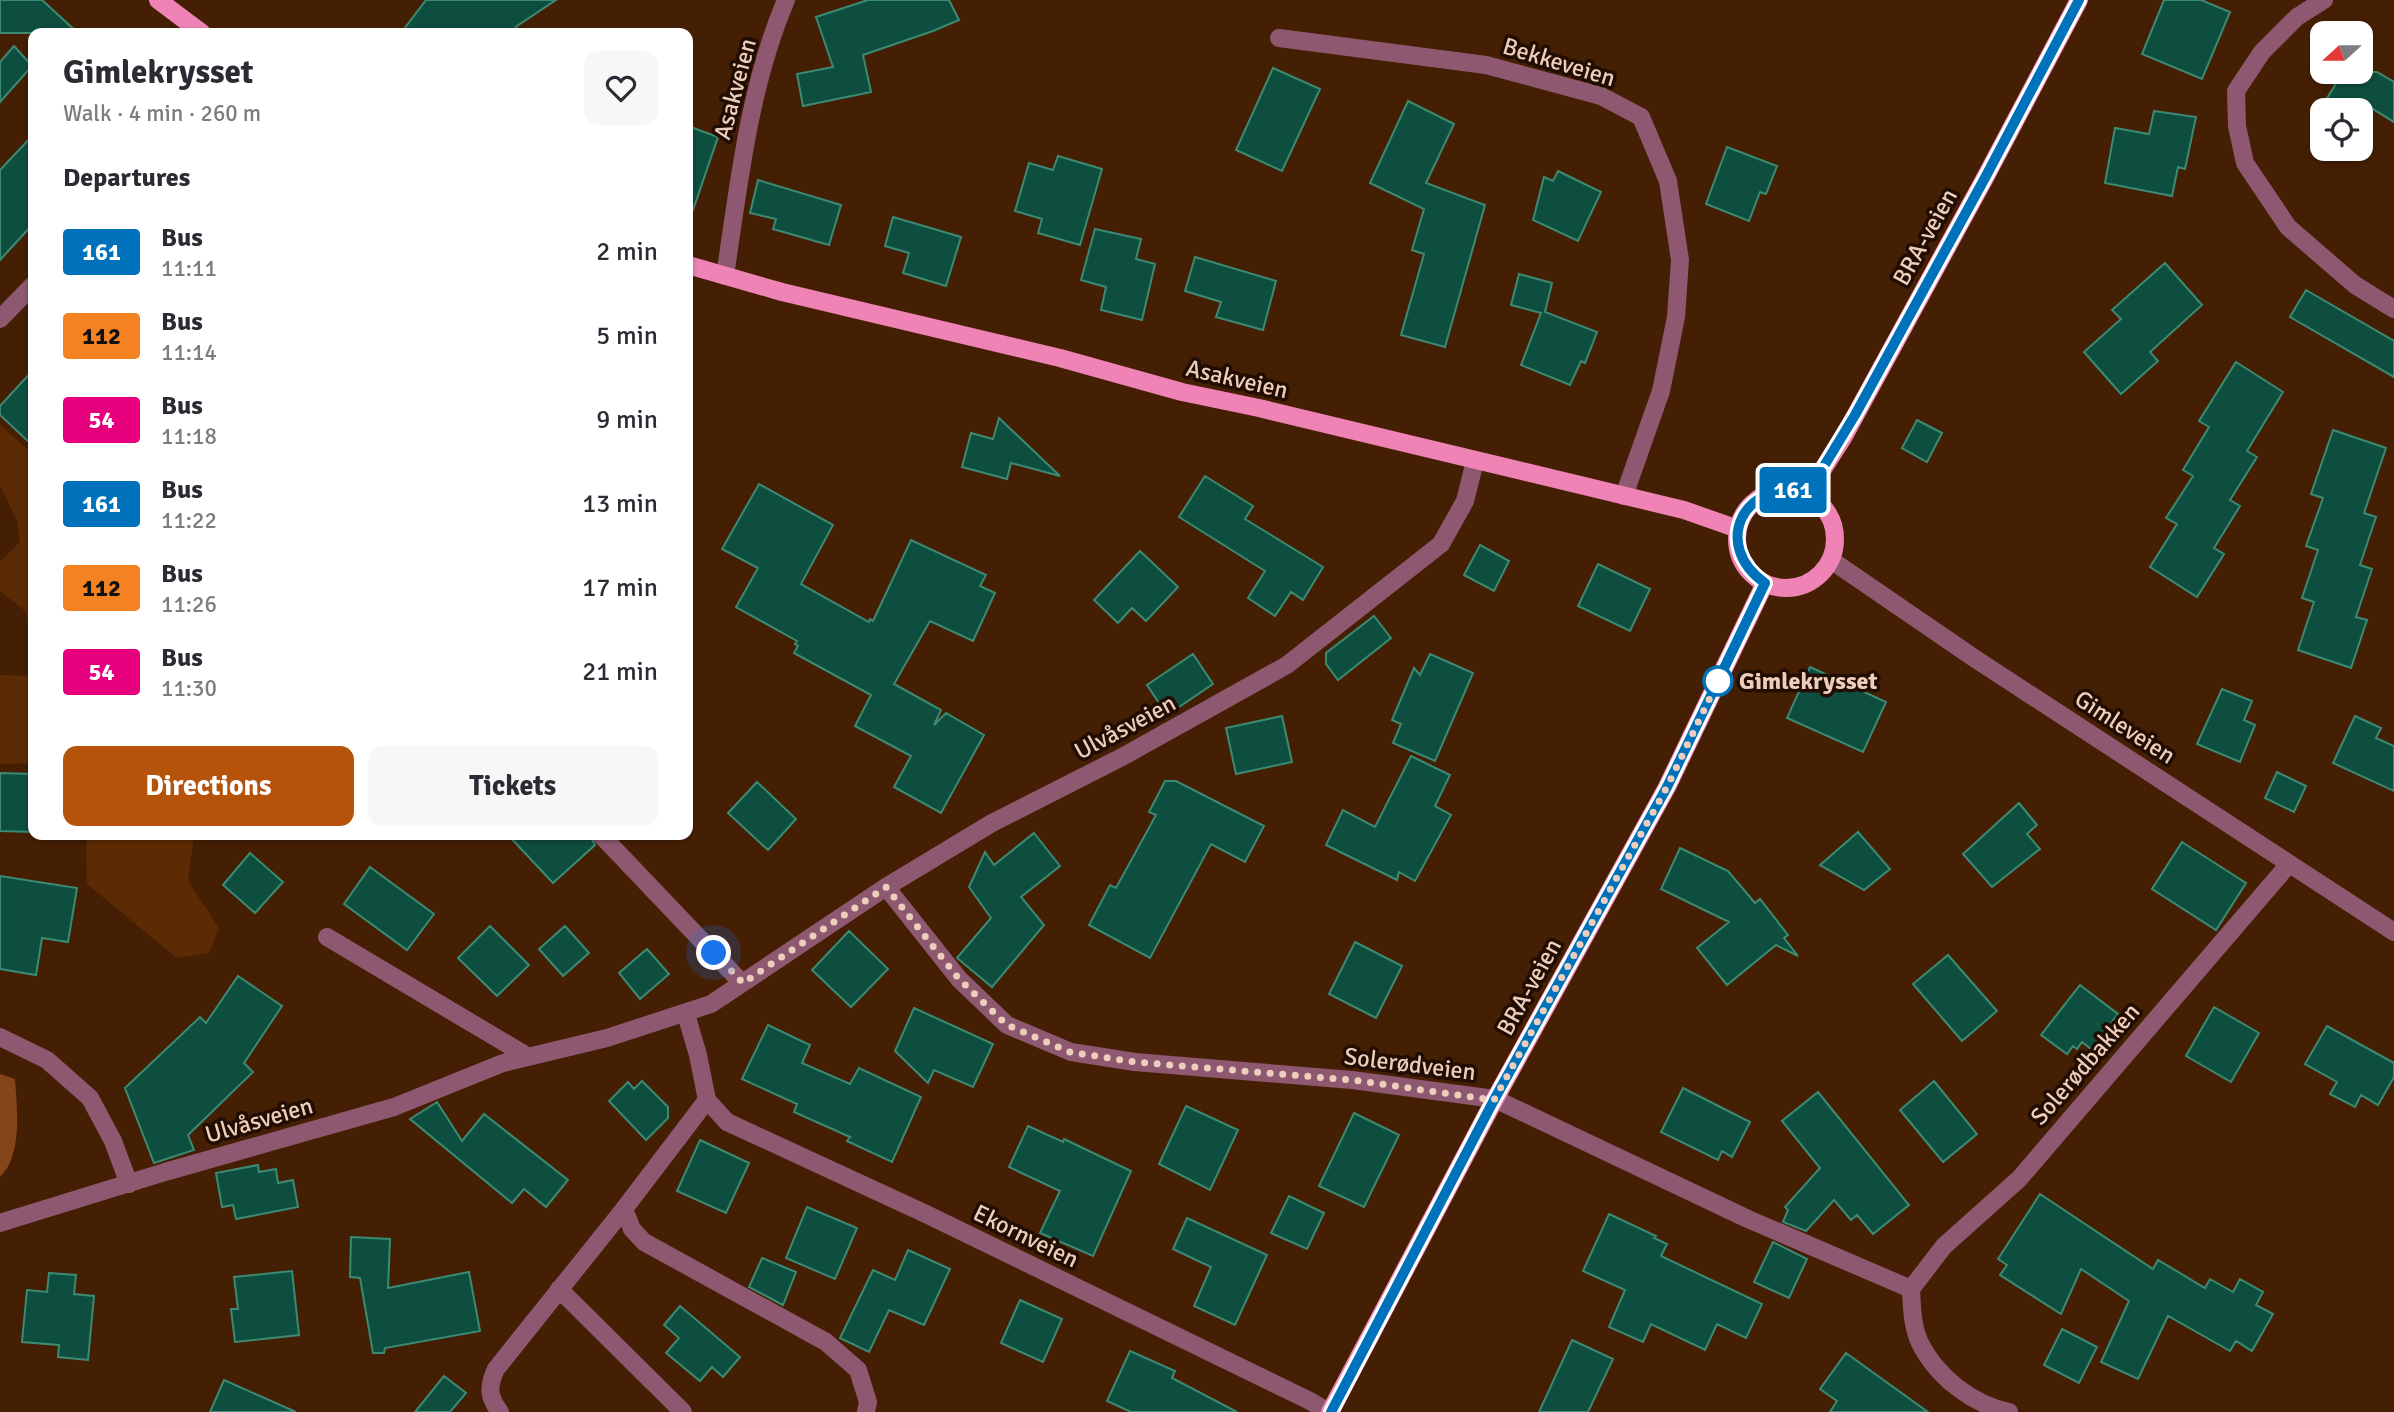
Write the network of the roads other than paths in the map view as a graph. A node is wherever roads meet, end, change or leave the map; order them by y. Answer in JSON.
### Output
{"nodes":[{"id":1,"x":158,"y":0,"type":"edge"},
{"id":2,"x":786,"y":0,"type":"edge"},
{"id":3,"x":2079,"y":0,"type":"edge"},
{"id":4,"x":2324,"y":0,"type":"edge"},
{"id":5,"x":195,"y":28,"type":"edge"},
{"id":6,"x":1279,"y":37,"type":"dead end"},
{"id":7,"x":693,"y":266,"type":"edge"},
{"id":8,"x":725,"y":276,"type":"junction"},
{"id":9,"x":28,"y":290,"type":"edge"},
{"id":10,"x":2394,"y":309,"type":"edge"},
{"id":11,"x":0,"y":319,"type":"edge"},
{"id":12,"x":1475,"y":461,"type":"junction"},
{"id":13,"x":1807,"y":494,"type":"junction"},
{"id":14,"x":1624,"y":496,"type":"junction"},
{"id":15,"x":1738,"y":529,"type":"junction"},
{"id":16,"x":1831,"y":560,"type":"junction"},
{"id":17,"x":1765,"y":583,"type":"junction"},
{"id":18,"x":606,"y":840,"type":"edge"},
{"id":19,"x":2289,"y":864,"type":"junction"},
{"id":20,"x":886,"y":887,"type":"junction"},
{"id":21,"x":2394,"y":932,"type":"edge"},
{"id":22,"x":327,"y":937,"type":"dead end"},
{"id":23,"x":743,"y":983,"type":"junction"},
{"id":24,"x":686,"y":1013,"type":"junction"},
{"id":25,"x":0,"y":1037,"type":"edge"},
{"id":26,"x":527,"y":1056,"type":"junction"},
{"id":27,"x":707,"y":1100,"type":"junction"},
{"id":28,"x":1494,"y":1100,"type":"junction"},
{"id":29,"x":129,"y":1184,"type":"junction"},
{"id":30,"x":624,"y":1209,"type":"junction"},
{"id":31,"x":0,"y":1223,"type":"edge"},
{"id":32,"x":559,"y":1289,"type":"junction"},
{"id":33,"x":1911,"y":1289,"type":"junction"},
{"id":34,"x":500,"y":1412,"type":"edge"},
{"id":35,"x":683,"y":1412,"type":"edge"},
{"id":36,"x":866,"y":1412,"type":"edge"},
{"id":37,"x":1329,"y":1412,"type":"edge"},
{"id":38,"x":2009,"y":1412,"type":"edge"}],
"edges":[{"from":1,"to":5,"type":"main road"},
{"from":2,"to":8,"type":"street","name":"Asakveien"},
{"from":3,"to":13,"type":"main road","name":"BRA-veien"},
{"from":4,"to":10,"type":"street"},
{"from":6,"to":14,"type":"street","name":"Bekkeveien"},
{"from":7,"to":8,"type":"main road","name":"Asakveien"},
{"from":8,"to":12,"type":"main road","name":"Asakveien"},
{"from":9,"to":11,"type":"street"},
{"from":12,"to":14,"type":"main road","name":"Asakveien"},
{"from":12,"to":20,"type":"street","name":"Ulvåsveien"},
{"from":13,"to":15,"type":"main road"},
{"from":13,"to":16,"type":"main road"},
{"from":14,"to":15,"type":"main road","name":"Asakveien"},
{"from":15,"to":17,"type":"main road"},
{"from":16,"to":17,"type":"main road"},
{"from":16,"to":19,"type":"street","name":"Gimleveien"},
{"from":17,"to":28,"type":"main road","name":"BRA-veien"},
{"from":18,"to":23,"type":"street"},
{"from":19,"to":21,"type":"street","name":"Gimleveien"},
{"from":19,"to":33,"type":"street","name":"Solerødbakken"},
{"from":20,"to":23,"type":"street","name":"Ulvåsveien"},
{"from":20,"to":28,"type":"street","name":"Solerødveien"},
{"from":22,"to":26,"type":"street"},
{"from":23,"to":24,"type":"street","name":"Ulvåsveien"},
{"from":24,"to":26,"type":"street","name":"Ulvåsveien"},
{"from":24,"to":27,"type":"street"},
{"from":25,"to":29,"type":"street"},
{"from":26,"to":29,"type":"street","name":"Ulvåsveien"},
{"from":27,"to":30,"type":"street"},
{"from":27,"to":37,"type":"street","name":"Ekornveien"},
{"from":28,"to":33,"type":"street","name":"Solerødveien"},
{"from":28,"to":37,"type":"main road","name":"BRA-veien"},
{"from":29,"to":31,"type":"street","name":"Ulvåsveien"},
{"from":30,"to":32,"type":"street"},
{"from":30,"to":36,"type":"street"},
{"from":32,"to":34,"type":"street"},
{"from":32,"to":35,"type":"street"},
{"from":33,"to":38,"type":"street"}]}
